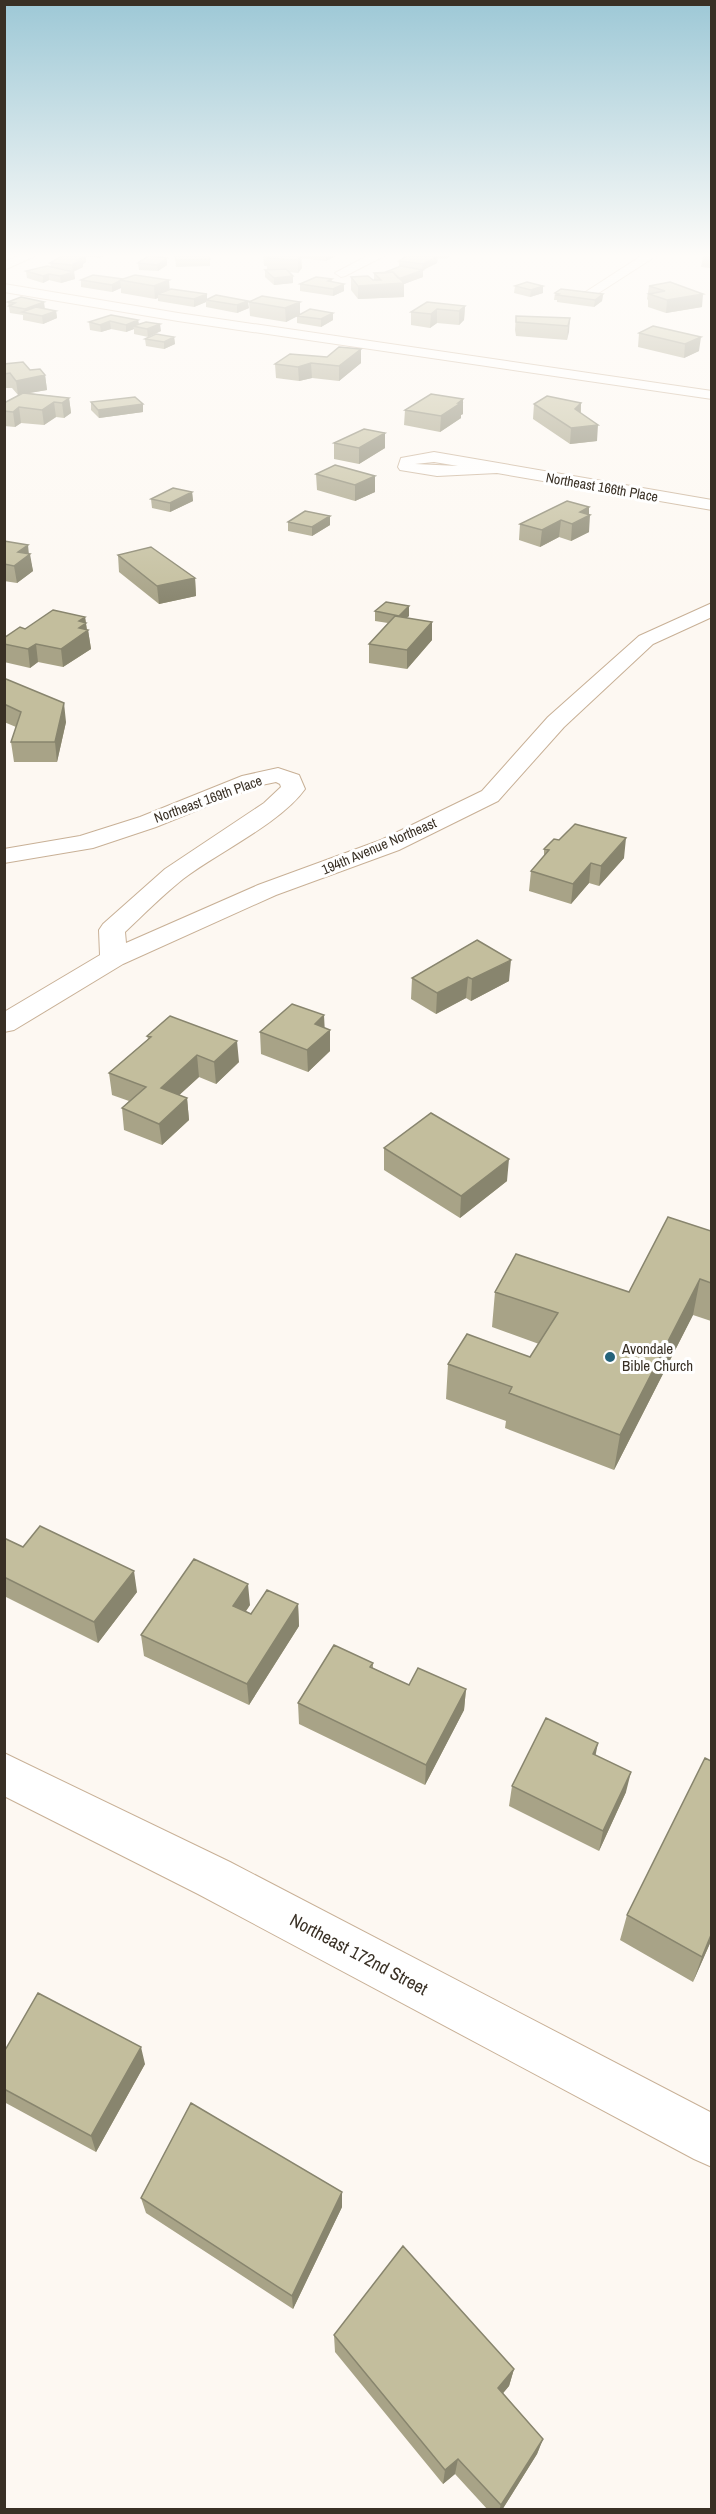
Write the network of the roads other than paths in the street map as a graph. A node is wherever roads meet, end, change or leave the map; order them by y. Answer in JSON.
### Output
{"nodes":[{"id":1,"x":564,"y":373,"type":"edge"},
{"id":2,"x":711,"y":395,"type":"edge"},
{"id":3,"x":492,"y":469,"type":"dead end"},
{"id":4,"x":711,"y":505,"type":"edge"},
{"id":5,"x":711,"y":609,"type":"edge"},
{"id":6,"x":4,"y":856,"type":"edge"},
{"id":7,"x":114,"y":958,"type":"junction"},
{"id":8,"x":4,"y":1024,"type":"edge"},
{"id":9,"x":4,"y":1773,"type":"edge"},
{"id":10,"x":711,"y":2141,"type":"edge"}],
"edges":[{"from":1,"to":2,"type":"street"},
{"from":3,"to":4,"type":"street","name":"Northeast 166th Place"},
{"from":5,"to":7,"type":"street","name":"194th Avenue Northeast"},
{"from":6,"to":7,"type":"street","name":"Northeast 169th Place"},
{"from":7,"to":8,"type":"street","name":"194th Avenue Northeast"},
{"from":9,"to":10,"type":"street","name":"Northeast 172nd Street"}]}
